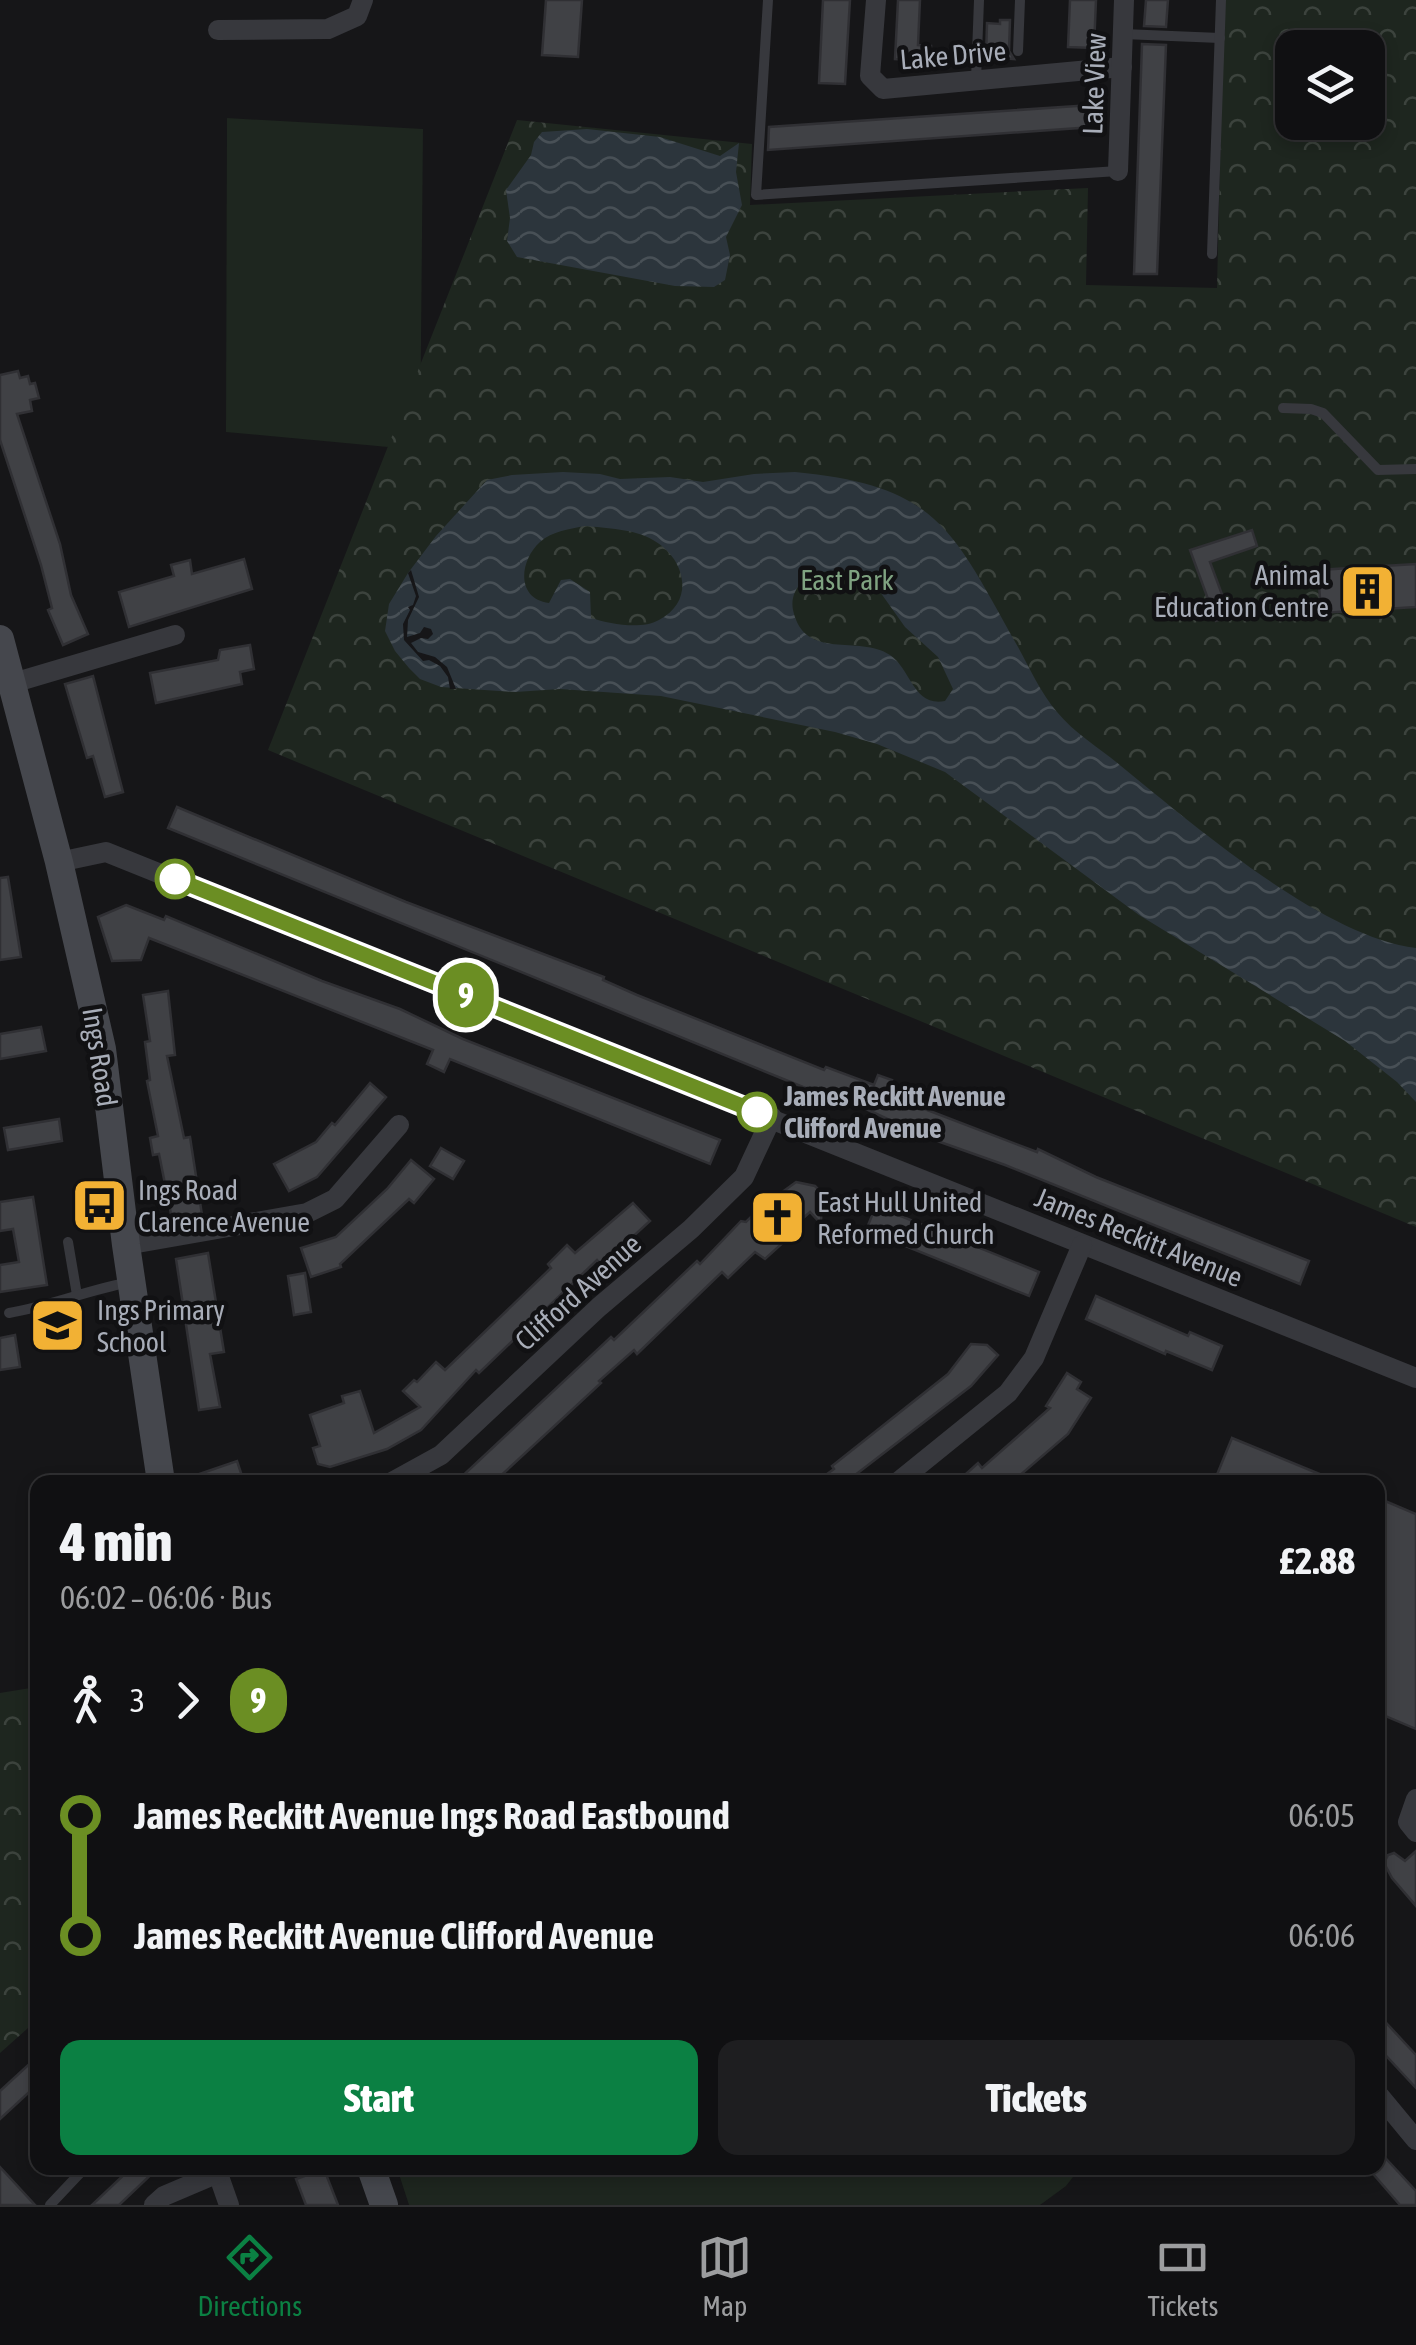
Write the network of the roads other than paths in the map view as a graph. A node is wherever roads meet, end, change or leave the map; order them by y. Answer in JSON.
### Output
{"nodes":[{"id":1,"x":362,"y":0,"type":"edge"},
{"id":2,"x":768,"y":0,"type":"edge"},
{"id":3,"x":876,"y":0,"type":"edge"},
{"id":4,"x":979,"y":0,"type":"edge"},
{"id":5,"x":1020,"y":0,"type":"edge"},
{"id":6,"x":1124,"y":0,"type":"edge"},
{"id":7,"x":1221,"y":0,"type":"edge"},
{"id":8,"x":218,"y":30,"type":"dead end"},
{"id":9,"x":1123,"y":34,"type":"junction"},
{"id":10,"x":1220,"y":38,"type":"junction"},
{"id":11,"x":1018,"y":50,"type":"dead end"},
{"id":12,"x":1122,"y":68,"type":"junction"},
{"id":13,"x":976,"y":81,"type":"junction"},
{"id":14,"x":1118,"y":170,"type":"joint"},
{"id":15,"x":1212,"y":254,"type":"dead end"},
{"id":16,"x":1284,"y":408,"type":"dead end"},
{"id":17,"x":1416,"y":469,"type":"edge"},
{"id":18,"x":175,"y":635,"type":"dead end"},
{"id":19,"x":0,"y":639,"type":"edge"},
{"id":20,"x":13,"y":683,"type":"junction"},
{"id":21,"x":60,"y":862,"type":"junction"},
{"id":22,"x":772,"y":1118,"type":"junction"},
{"id":23,"x":399,"y":1125,"type":"dead end"},
{"id":24,"x":68,"y":1242,"type":"dead end"},
{"id":25,"x":1082,"y":1244,"type":"junction"},
{"id":26,"x":126,"y":1245,"type":"junction"},
{"id":27,"x":131,"y":1282,"type":"junction"},
{"id":28,"x":76,"y":1295,"type":"junction"},
{"id":29,"x":8,"y":1314,"type":"dead end"},
{"id":30,"x":1416,"y":1378,"type":"edge"},
{"id":31,"x":160,"y":1475,"type":"edge"},
{"id":32,"x":405,"y":1475,"type":"edge"},
{"id":33,"x":907,"y":1475,"type":"edge"},
{"id":34,"x":1416,"y":1799,"type":"edge"},
{"id":35,"x":1416,"y":1832,"type":"edge"},
{"id":36,"x":1385,"y":2102,"type":"edge"},
{"id":37,"x":1416,"y":2140,"type":"edge"},
{"id":38,"x":79,"y":2175,"type":"edge"},
{"id":39,"x":207,"y":2175,"type":"edge"},
{"id":40,"x":219,"y":2175,"type":"edge"},
{"id":41,"x":373,"y":2175,"type":"edge"},
{"id":42,"x":50,"y":2205,"type":"edge"},
{"id":43,"x":154,"y":2205,"type":"edge"},
{"id":44,"x":229,"y":2205,"type":"edge"},
{"id":45,"x":384,"y":2205,"type":"edge"}],
"edges":[{"from":1,"to":8,"type":"street"},
{"from":2,"to":14,"type":"lane"},
{"from":3,"to":13,"type":"street","name":"Lake Drive"},
{"from":4,"to":13,"type":"lane"},
{"from":5,"to":11,"type":"lane"},
{"from":6,"to":9,"type":"street","name":"Lake View"},
{"from":7,"to":10,"type":"lane"},
{"from":9,"to":10,"type":"lane"},
{"from":9,"to":12,"type":"street","name":"Lake View"},
{"from":10,"to":15,"type":"lane"},
{"from":12,"to":13,"type":"street","name":"Lake Drive"},
{"from":12,"to":14,"type":"street","name":"Lake View"},
{"from":16,"to":17,"type":"lane"},
{"from":18,"to":20,"type":"street"},
{"from":19,"to":20,"type":"street","name":"Ings Road"},
{"from":20,"to":21,"type":"street","name":"Ings Road"},
{"from":21,"to":22,"type":"street","name":"James Reckitt Avenue"},
{"from":21,"to":26,"type":"street","name":"Ings Road"},
{"from":22,"to":25,"type":"street","name":"James Reckitt Avenue"},
{"from":22,"to":32,"type":"street","name":"Clifford Avenue"},
{"from":23,"to":26,"type":"street"},
{"from":24,"to":28,"type":"lane"},
{"from":25,"to":30,"type":"street","name":"James Reckitt Avenue"},
{"from":25,"to":33,"type":"street"},
{"from":26,"to":27,"type":"street","name":"Ings Road"},
{"from":27,"to":28,"type":"lane"},
{"from":27,"to":31,"type":"street","name":"Ings Road"},
{"from":28,"to":29,"type":"lane"},
{"from":34,"to":35,"type":"street"},
{"from":36,"to":37,"type":"street"},
{"from":38,"to":42,"type":"lane"},
{"from":39,"to":43,"type":"street"},
{"from":40,"to":44,"type":"street"},
{"from":41,"to":45,"type":"street"}]}
